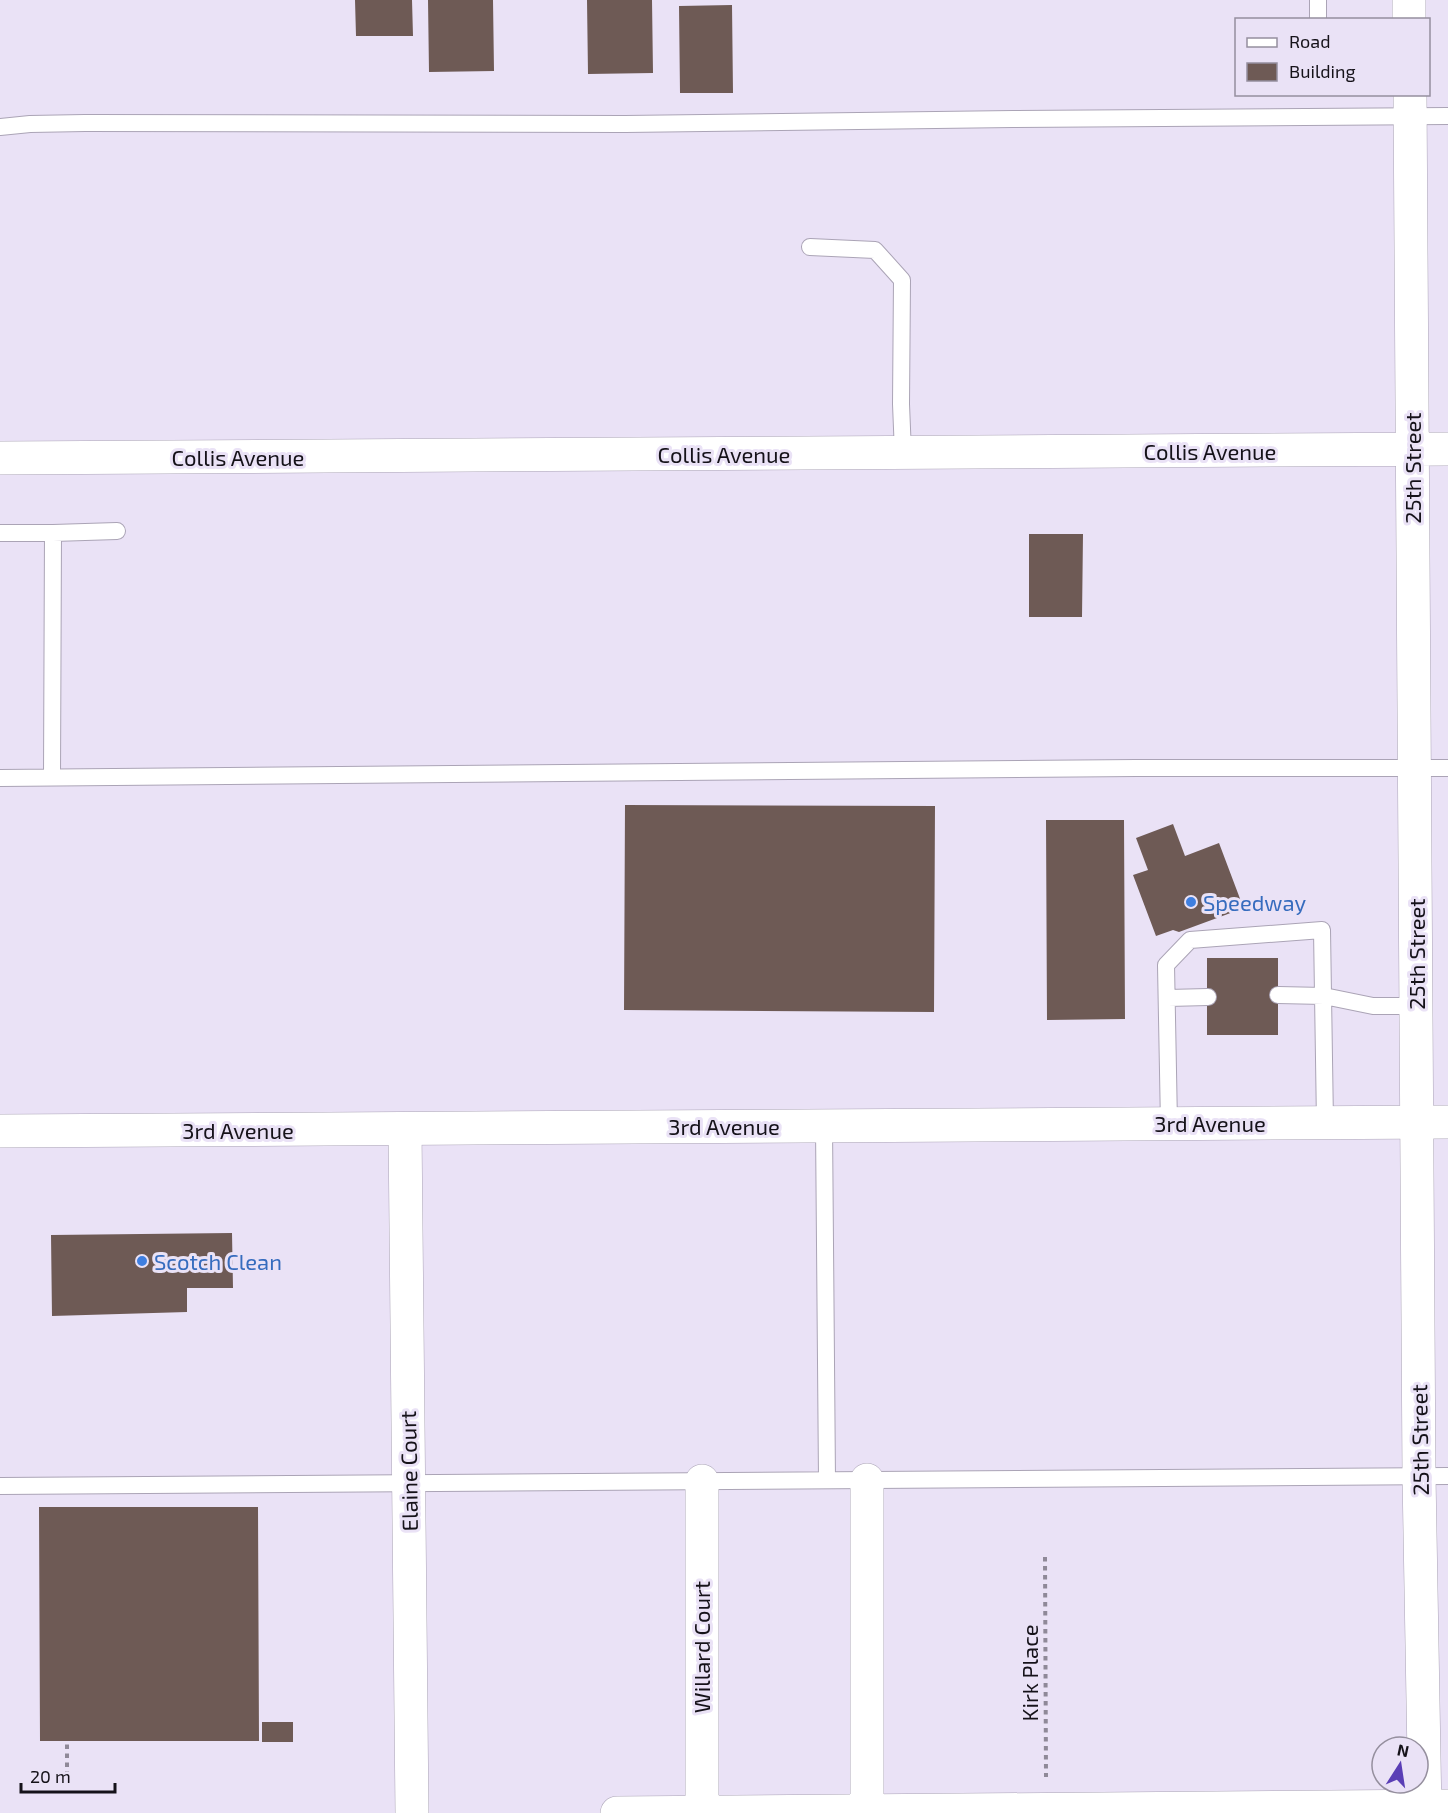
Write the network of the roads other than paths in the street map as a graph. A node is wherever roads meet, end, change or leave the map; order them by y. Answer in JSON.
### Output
{"nodes":[{"id":1,"x":1318,"y":0,"type":"edge"},
{"id":2,"x":1408,"y":0,"type":"edge"},
{"id":3,"x":1318,"y":18,"type":"edge"},
{"id":4,"x":1409,"y":18,"type":"edge"},
{"id":5,"x":1410,"y":106,"type":"edge"},
{"id":6,"x":1448,"y":116,"type":"edge"},
{"id":7,"x":0,"y":127,"type":"edge"},
{"id":8,"x":810,"y":247,"type":"dead end"},
{"id":9,"x":1412,"y":449,"type":"junction"},
{"id":10,"x":1448,"y":449,"type":"edge"},
{"id":11,"x":903,"y":453,"type":"junction"},
{"id":12,"x":0,"y":458,"type":"edge"},
{"id":13,"x":117,"y":531,"type":"dead end"},
{"id":14,"x":0,"y":533,"type":"edge"},
{"id":15,"x":53,"y":533,"type":"junction"},
{"id":16,"x":1415,"y":768,"type":"junction"},
{"id":17,"x":1448,"y":768,"type":"edge"},
{"id":18,"x":52,"y":777,"type":"junction"},
{"id":19,"x":0,"y":778,"type":"edge"},
{"id":20,"x":1278,"y":995,"type":"dead end"},
{"id":21,"x":1324,"y":996,"type":"junction"},
{"id":22,"x":1208,"y":997,"type":"dead end"},
{"id":23,"x":1168,"y":998,"type":"junction"},
{"id":24,"x":1416,"y":1006,"type":"junction"},
{"id":25,"x":1432,"y":1122,"type":"edge"},
{"id":26,"x":1325,"y":1123,"type":"junction"},
{"id":27,"x":1169,"y":1124,"type":"junction"},
{"id":28,"x":824,"y":1126,"type":"junction"},
{"id":29,"x":405,"y":1128,"type":"junction"},
{"id":30,"x":0,"y":1131,"type":"edge"},
{"id":31,"x":1434,"y":1476,"type":"edge"},
{"id":32,"x":827,"y":1480,"type":"junction"},
{"id":33,"x":867,"y":1480,"type":"junction"},
{"id":34,"x":702,"y":1481,"type":"junction"},
{"id":35,"x":408,"y":1483,"type":"junction"},
{"id":36,"x":0,"y":1486,"type":"edge"},
{"id":37,"x":1433,"y":1808,"type":"edge"},
{"id":38,"x":867,"y":1811,"type":"junction"},
{"id":39,"x":1003,"y":1812,"type":"edge"},
{"id":40,"x":412,"y":1813,"type":"edge"},
{"id":41,"x":617,"y":1813,"type":"edge"},
{"id":42,"x":702,"y":1813,"type":"edge"}],
"edges":[{"from":1,"to":3,"type":"lane"},
{"from":2,"to":4,"type":"street"},
{"from":5,"to":6,"type":"lane"},
{"from":5,"to":7,"type":"lane"},
{"from":5,"to":9,"type":"street","name":"25th Street"},
{"from":8,"to":11,"type":"lane"},
{"from":9,"to":10,"type":"street","name":"Collis Avenue"},
{"from":9,"to":11,"type":"street","name":"Collis Avenue"},
{"from":9,"to":16,"type":"street","name":"25th Street"},
{"from":11,"to":12,"type":"street","name":"Collis Avenue"},
{"from":13,"to":15,"type":"lane"},
{"from":14,"to":15,"type":"lane"},
{"from":15,"to":18,"type":"lane"},
{"from":16,"to":17,"type":"lane"},
{"from":16,"to":18,"type":"lane"},
{"from":16,"to":24,"type":"street","name":"25th Street"},
{"from":18,"to":19,"type":"lane"},
{"from":20,"to":21,"type":"lane"},
{"from":21,"to":23,"type":"lane"},
{"from":21,"to":24,"type":"lane"},
{"from":21,"to":26,"type":"lane"},
{"from":22,"to":23,"type":"lane"},
{"from":23,"to":27,"type":"lane"},
{"from":24,"to":25,"type":"street","name":"25th Street"},
{"from":25,"to":26,"type":"street","name":"3rd Avenue"},
{"from":25,"to":31,"type":"street","name":"25th Street"},
{"from":26,"to":27,"type":"street","name":"3rd Avenue"},
{"from":27,"to":28,"type":"street","name":"3rd Avenue"},
{"from":28,"to":29,"type":"street","name":"3rd Avenue"},
{"from":28,"to":32,"type":"lane"},
{"from":29,"to":30,"type":"street","name":"3rd Avenue"},
{"from":29,"to":35,"type":"street","name":"Elaine Court"},
{"from":31,"to":33,"type":"lane"},
{"from":31,"to":37,"type":"street","name":"25th Street"},
{"from":32,"to":33,"type":"lane"},
{"from":32,"to":34,"type":"lane"},
{"from":33,"to":38,"type":"street"},
{"from":34,"to":35,"type":"lane"},
{"from":34,"to":42,"type":"street","name":"Willard Court"},
{"from":35,"to":36,"type":"lane"},
{"from":35,"to":40,"type":"street","name":"Elaine Court"},
{"from":37,"to":39,"type":"street"},
{"from":38,"to":39,"type":"street"},
{"from":38,"to":42,"type":"street"},
{"from":41,"to":42,"type":"street"}]}
